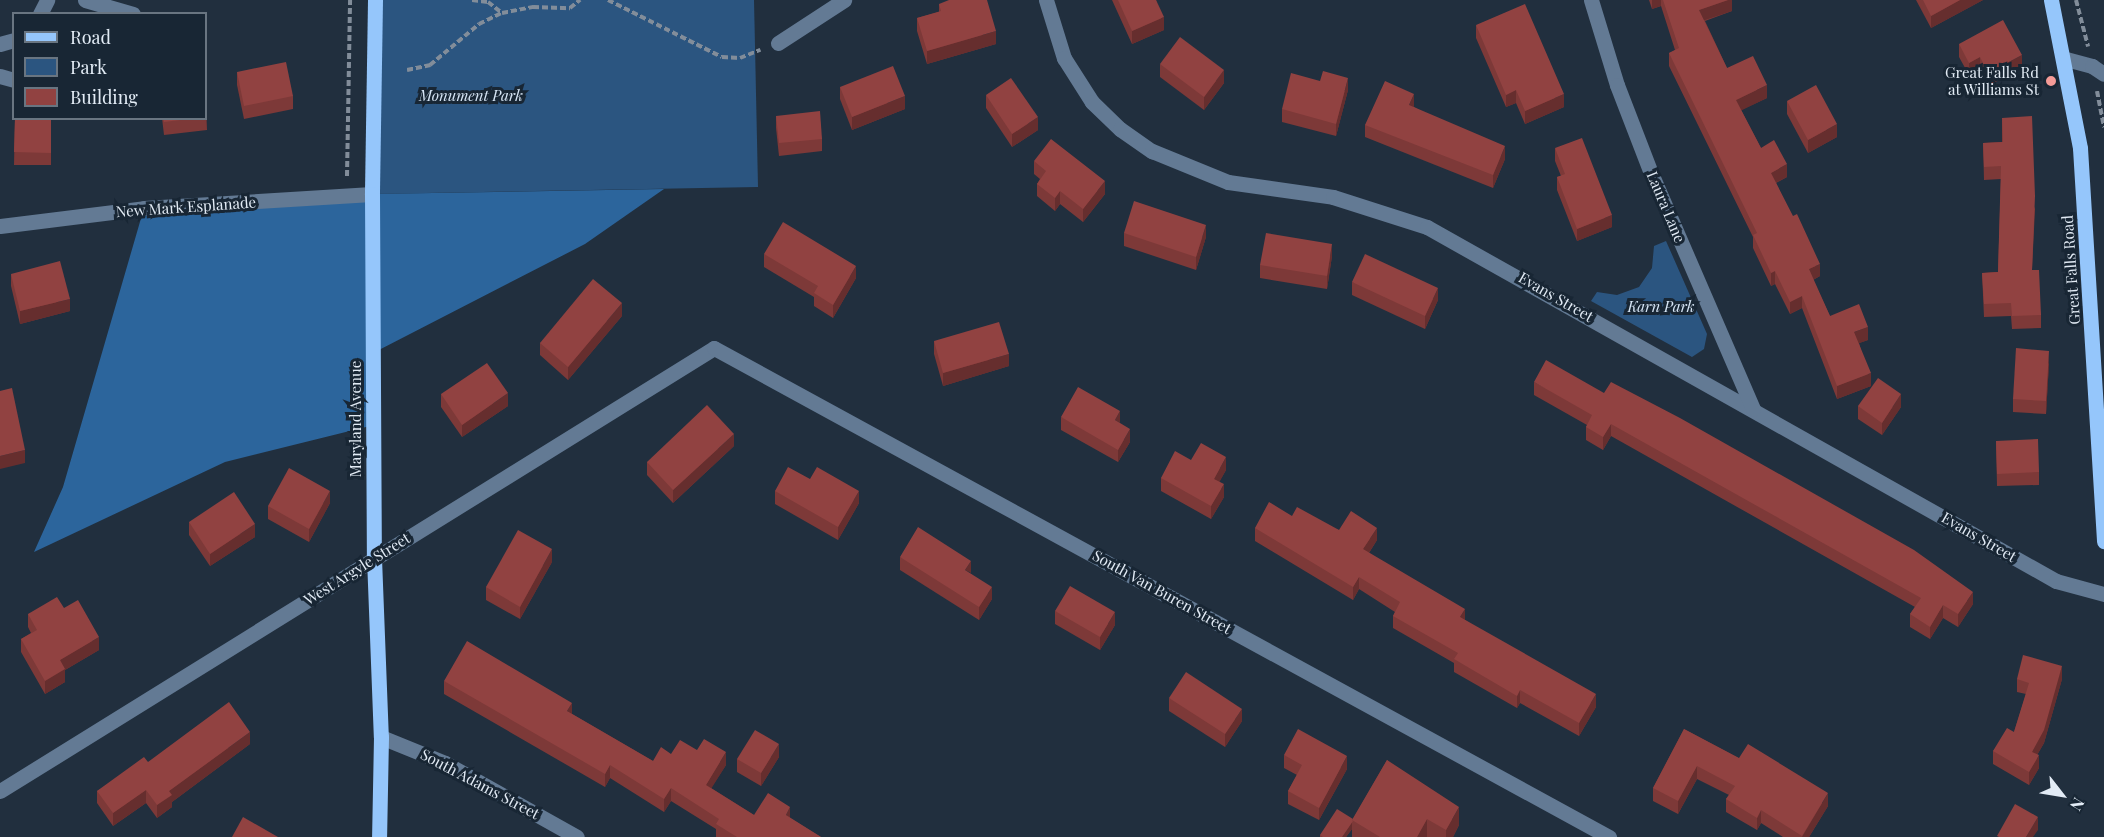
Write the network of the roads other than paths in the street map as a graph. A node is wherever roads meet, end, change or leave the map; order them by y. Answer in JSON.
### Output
{"nodes":[{"id":1,"x":85,"y":0,"type":"edge"},
{"id":2,"x":375,"y":0,"type":"edge"},
{"id":3,"x":844,"y":0,"type":"edge"},
{"id":4,"x":1046,"y":0,"type":"edge"},
{"id":5,"x":1591,"y":0,"type":"edge"},
{"id":6,"x":2051,"y":0,"type":"edge"},
{"id":7,"x":126,"y":12,"type":"edge"},
{"id":8,"x":778,"y":43,"type":"road end"},
{"id":9,"x":2066,"y":59,"type":"junction"},
{"id":10,"x":2104,"y":74,"type":"edge"},
{"id":11,"x":372,"y":194,"type":"junction"},
{"id":12,"x":0,"y":226,"type":"edge"},
{"id":13,"x":714,"y":348,"type":"joint"},
{"id":14,"x":1753,"y":409,"type":"junction"},
{"id":15,"x":2104,"y":541,"type":"edge"},
{"id":16,"x":374,"y":558,"type":"junction"},
{"id":17,"x":2104,"y":594,"type":"edge"},
{"id":18,"x":381,"y":737,"type":"junction"},
{"id":19,"x":0,"y":791,"type":"edge"},
{"id":20,"x":379,"y":837,"type":"edge"},
{"id":21,"x":577,"y":837,"type":"edge"},
{"id":22,"x":1609,"y":837,"type":"edge"}],
"edges":[{"from":1,"to":7,"type":"street"},
{"from":2,"to":11,"type":"main road","name":"Maryland Avenue"},
{"from":3,"to":8,"type":"street"},
{"from":4,"to":14,"type":"street","name":"Evans Street"},
{"from":5,"to":14,"type":"street","name":"Laura Lane"},
{"from":6,"to":9,"type":"main road","name":"Great Falls Road"},
{"from":9,"to":10,"type":"street"},
{"from":9,"to":15,"type":"main road","name":"Great Falls Road"},
{"from":11,"to":12,"type":"street","name":"New Mark Esplanade"},
{"from":11,"to":16,"type":"main road","name":"Maryland Avenue"},
{"from":13,"to":16,"type":"street","name":"West Argyle Street"},
{"from":13,"to":22,"type":"street","name":"South Van Buren Street"},
{"from":14,"to":17,"type":"street","name":"Evans Street"},
{"from":16,"to":18,"type":"main road","name":"Maryland Avenue"},
{"from":16,"to":19,"type":"street","name":"West Argyle Street"},
{"from":18,"to":20,"type":"main road","name":"Maryland Avenue"},
{"from":18,"to":21,"type":"street","name":"South Adams Street"}]}
